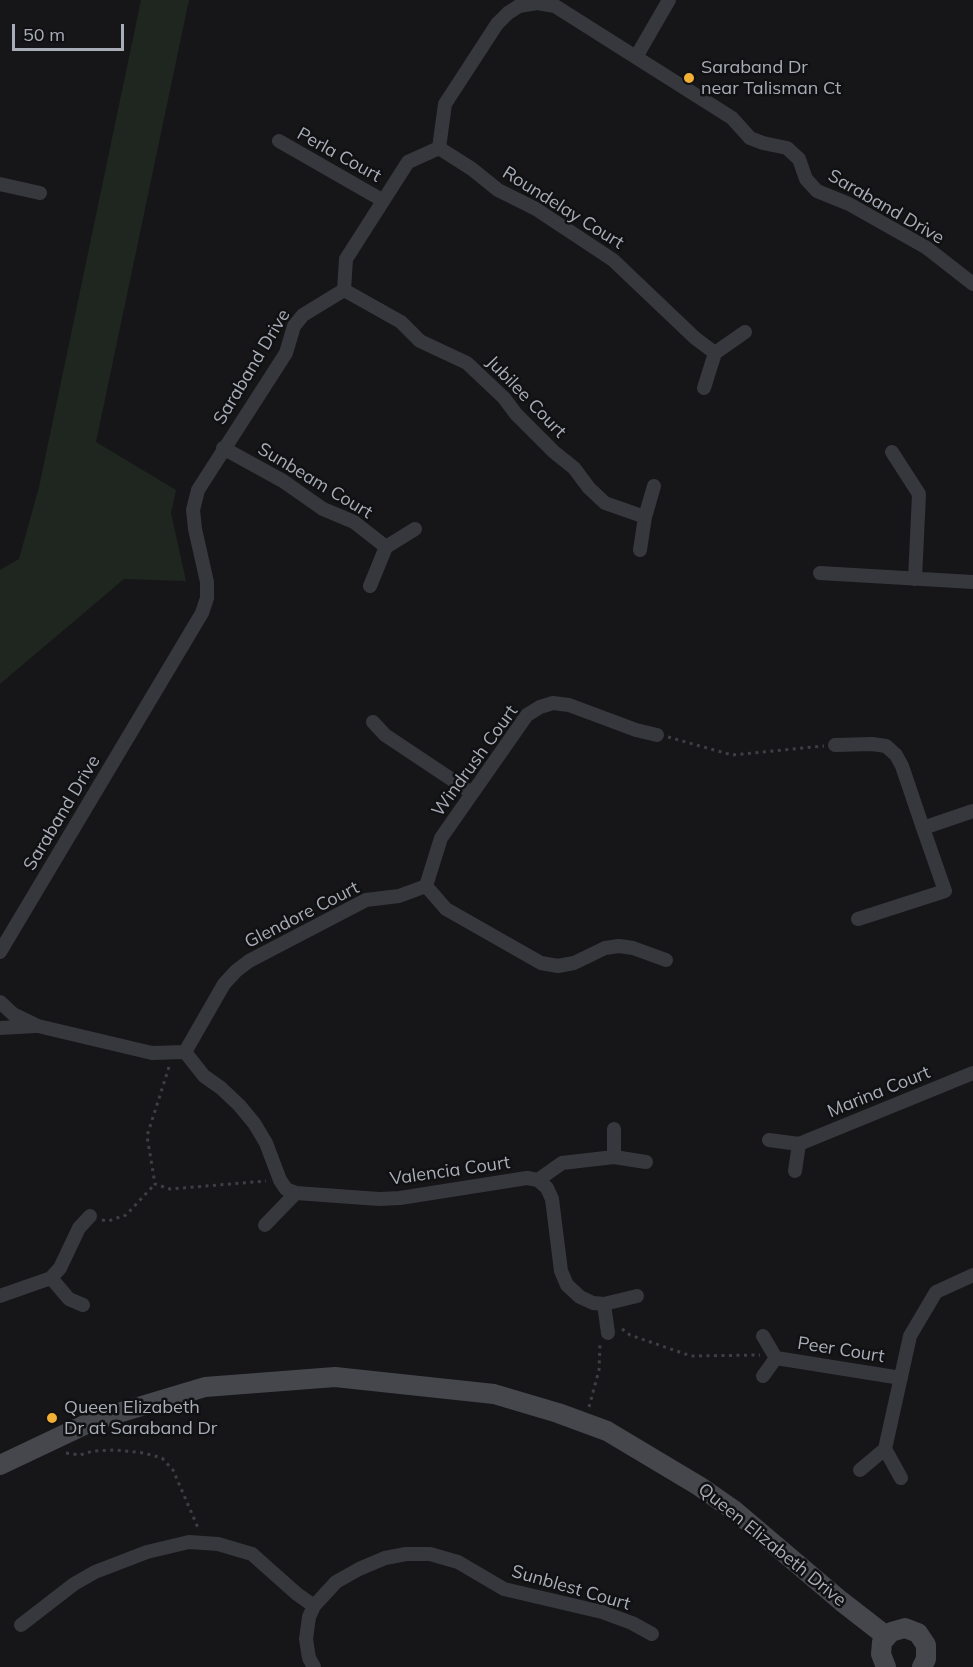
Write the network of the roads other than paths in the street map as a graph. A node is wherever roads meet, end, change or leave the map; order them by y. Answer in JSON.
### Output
{"nodes":[{"id":1,"x":669,"y":0,"type":"edge"},
{"id":2,"x":518,"y":3,"type":"edge"},
{"id":3,"x":636,"y":57,"type":"junction"},
{"id":4,"x":279,"y":141,"type":"dead end"},
{"id":5,"x":439,"y":148,"type":"junction"},
{"id":6,"x":0,"y":184,"type":"edge"},
{"id":7,"x":40,"y":193,"type":"dead end"},
{"id":8,"x":382,"y":200,"type":"junction"},
{"id":9,"x":973,"y":284,"type":"edge"},
{"id":10,"x":344,"y":291,"type":"junction"},
{"id":11,"x":745,"y":332,"type":"dead end"},
{"id":12,"x":715,"y":353,"type":"junction"},
{"id":13,"x":704,"y":388,"type":"dead end"},
{"id":14,"x":223,"y":448,"type":"junction"},
{"id":15,"x":892,"y":452,"type":"dead end"},
{"id":16,"x":654,"y":486,"type":"dead end"},
{"id":17,"x":645,"y":517,"type":"junction"},
{"id":18,"x":415,"y":529,"type":"dead end"},
{"id":19,"x":386,"y":547,"type":"junction"},
{"id":20,"x":640,"y":550,"type":"dead end"},
{"id":21,"x":820,"y":573,"type":"dead end"},
{"id":22,"x":915,"y":579,"type":"junction"},
{"id":23,"x":973,"y":582,"type":"edge"},
{"id":24,"x":370,"y":586,"type":"dead end"},
{"id":25,"x":373,"y":722,"type":"dead end"},
{"id":26,"x":657,"y":735,"type":"road end"},
{"id":27,"x":835,"y":745,"type":"road end"},
{"id":28,"x":472,"y":793,"type":"junction"},
{"id":29,"x":973,"y":811,"type":"edge"},
{"id":30,"x":923,"y":828,"type":"junction"},
{"id":31,"x":426,"y":886,"type":"junction"},
{"id":32,"x":858,"y":919,"type":"dead end"},
{"id":33,"x":0,"y":952,"type":"edge"},
{"id":34,"x":666,"y":960,"type":"dead end"},
{"id":35,"x":0,"y":1002,"type":"edge"},
{"id":36,"x":0,"y":1010,"type":"edge"},
{"id":37,"x":38,"y":1026,"type":"junction"},
{"id":38,"x":0,"y":1028,"type":"edge"},
{"id":39,"x":179,"y":1053,"type":"junction"},
{"id":40,"x":973,"y":1073,"type":"edge"},
{"id":41,"x":614,"y":1129,"type":"dead end"},
{"id":42,"x":769,"y":1140,"type":"dead end"},
{"id":43,"x":799,"y":1144,"type":"junction"},
{"id":44,"x":614,"y":1157,"type":"junction"},
{"id":45,"x":646,"y":1162,"type":"dead end"},
{"id":46,"x":795,"y":1171,"type":"dead end"},
{"id":47,"x":538,"y":1180,"type":"junction"},
{"id":48,"x":296,"y":1193,"type":"junction"},
{"id":49,"x":90,"y":1216,"type":"road end"},
{"id":50,"x":265,"y":1225,"type":"dead end"},
{"id":51,"x":973,"y":1275,"type":"edge"},
{"id":52,"x":51,"y":1278,"type":"junction"},
{"id":53,"x":0,"y":1296,"type":"edge"},
{"id":54,"x":637,"y":1296,"type":"dead end"},
{"id":55,"x":604,"y":1304,"type":"junction"},
{"id":56,"x":82,"y":1305,"type":"dead end"},
{"id":57,"x":608,"y":1329,"type":"road end"},
{"id":58,"x":764,"y":1336,"type":"dead end"},
{"id":59,"x":776,"y":1358,"type":"junction"},
{"id":60,"x":763,"y":1376,"type":"dead end"},
{"id":61,"x":901,"y":1378,"type":"junction"},
{"id":62,"x":885,"y":1449,"type":"junction"},
{"id":63,"x":0,"y":1465,"type":"edge"},
{"id":64,"x":860,"y":1470,"type":"dead end"},
{"id":65,"x":901,"y":1478,"type":"dead end"},
{"id":66,"x":314,"y":1606,"type":"junction"},
{"id":67,"x":21,"y":1625,"type":"dead end"},
{"id":68,"x":652,"y":1634,"type":"dead end"},
{"id":69,"x":886,"y":1636,"type":"junction"},
{"id":70,"x":314,"y":1667,"type":"edge"},
{"id":71,"x":886,"y":1667,"type":"edge"},
{"id":72,"x":923,"y":1667,"type":"edge"}],
"edges":[{"from":1,"to":3,"type":"street"},
{"from":2,"to":3,"type":"street","name":"Saraband Drive"},
{"from":2,"to":5,"type":"street","name":"Saraband Drive"},
{"from":3,"to":9,"type":"street","name":"Saraband Drive"},
{"from":4,"to":8,"type":"street","name":"Perla Court"},
{"from":5,"to":8,"type":"street"},
{"from":5,"to":12,"type":"street","name":"Roundelay Court"},
{"from":6,"to":7,"type":"street"},
{"from":8,"to":10,"type":"street"},
{"from":10,"to":14,"type":"street","name":"Saraband Drive"},
{"from":10,"to":17,"type":"street","name":"Jubilee Court"},
{"from":11,"to":12,"type":"street"},
{"from":12,"to":13,"type":"street"},
{"from":14,"to":19,"type":"street","name":"Sunbeam Court"},
{"from":14,"to":33,"type":"street","name":"Saraband Drive"},
{"from":15,"to":22,"type":"street"},
{"from":16,"to":17,"type":"street"},
{"from":17,"to":20,"type":"street"},
{"from":18,"to":19,"type":"street"},
{"from":19,"to":24,"type":"street"},
{"from":21,"to":22,"type":"street"},
{"from":22,"to":23,"type":"street"},
{"from":25,"to":28,"type":"street"},
{"from":26,"to":28,"type":"street","name":"Windrush Court"},
{"from":27,"to":30,"type":"street"},
{"from":28,"to":31,"type":"street","name":"Windrush Court"},
{"from":29,"to":30,"type":"street"},
{"from":30,"to":32,"type":"street"},
{"from":31,"to":34,"type":"street"},
{"from":31,"to":39,"type":"street","name":"Glendore Court"},
{"from":35,"to":36,"type":"street"},
{"from":35,"to":37,"type":"street"},
{"from":37,"to":38,"type":"street"},
{"from":37,"to":39,"type":"street"},
{"from":39,"to":48,"type":"street"},
{"from":40,"to":43,"type":"street","name":"Marina Court"},
{"from":41,"to":44,"type":"street"},
{"from":42,"to":43,"type":"street","name":"Marina Court"},
{"from":43,"to":46,"type":"street"},
{"from":44,"to":45,"type":"street"},
{"from":44,"to":47,"type":"street"},
{"from":47,"to":48,"type":"street","name":"Valencia Court"},
{"from":47,"to":55,"type":"street"},
{"from":48,"to":50,"type":"street"},
{"from":49,"to":52,"type":"street"},
{"from":51,"to":61,"type":"street"},
{"from":52,"to":53,"type":"street"},
{"from":52,"to":56,"type":"street"},
{"from":54,"to":55,"type":"street"},
{"from":55,"to":57,"type":"street"},
{"from":58,"to":59,"type":"street","name":"Peer Court"},
{"from":59,"to":60,"type":"street","name":"Peer Court"},
{"from":59,"to":61,"type":"street","name":"Peer Court"},
{"from":61,"to":62,"type":"street"},
{"from":62,"to":64,"type":"street"},
{"from":62,"to":65,"type":"street"},
{"from":63,"to":69,"type":"street","name":"Queen Elizabeth Drive"},
{"from":66,"to":67,"type":"street"},
{"from":66,"to":68,"type":"street","name":"Sunblest Court"},
{"from":66,"to":70,"type":"street","name":"Sunblest Court"},
{"from":69,"to":71,"type":"street"},
{"from":69,"to":72,"type":"street"}]}
